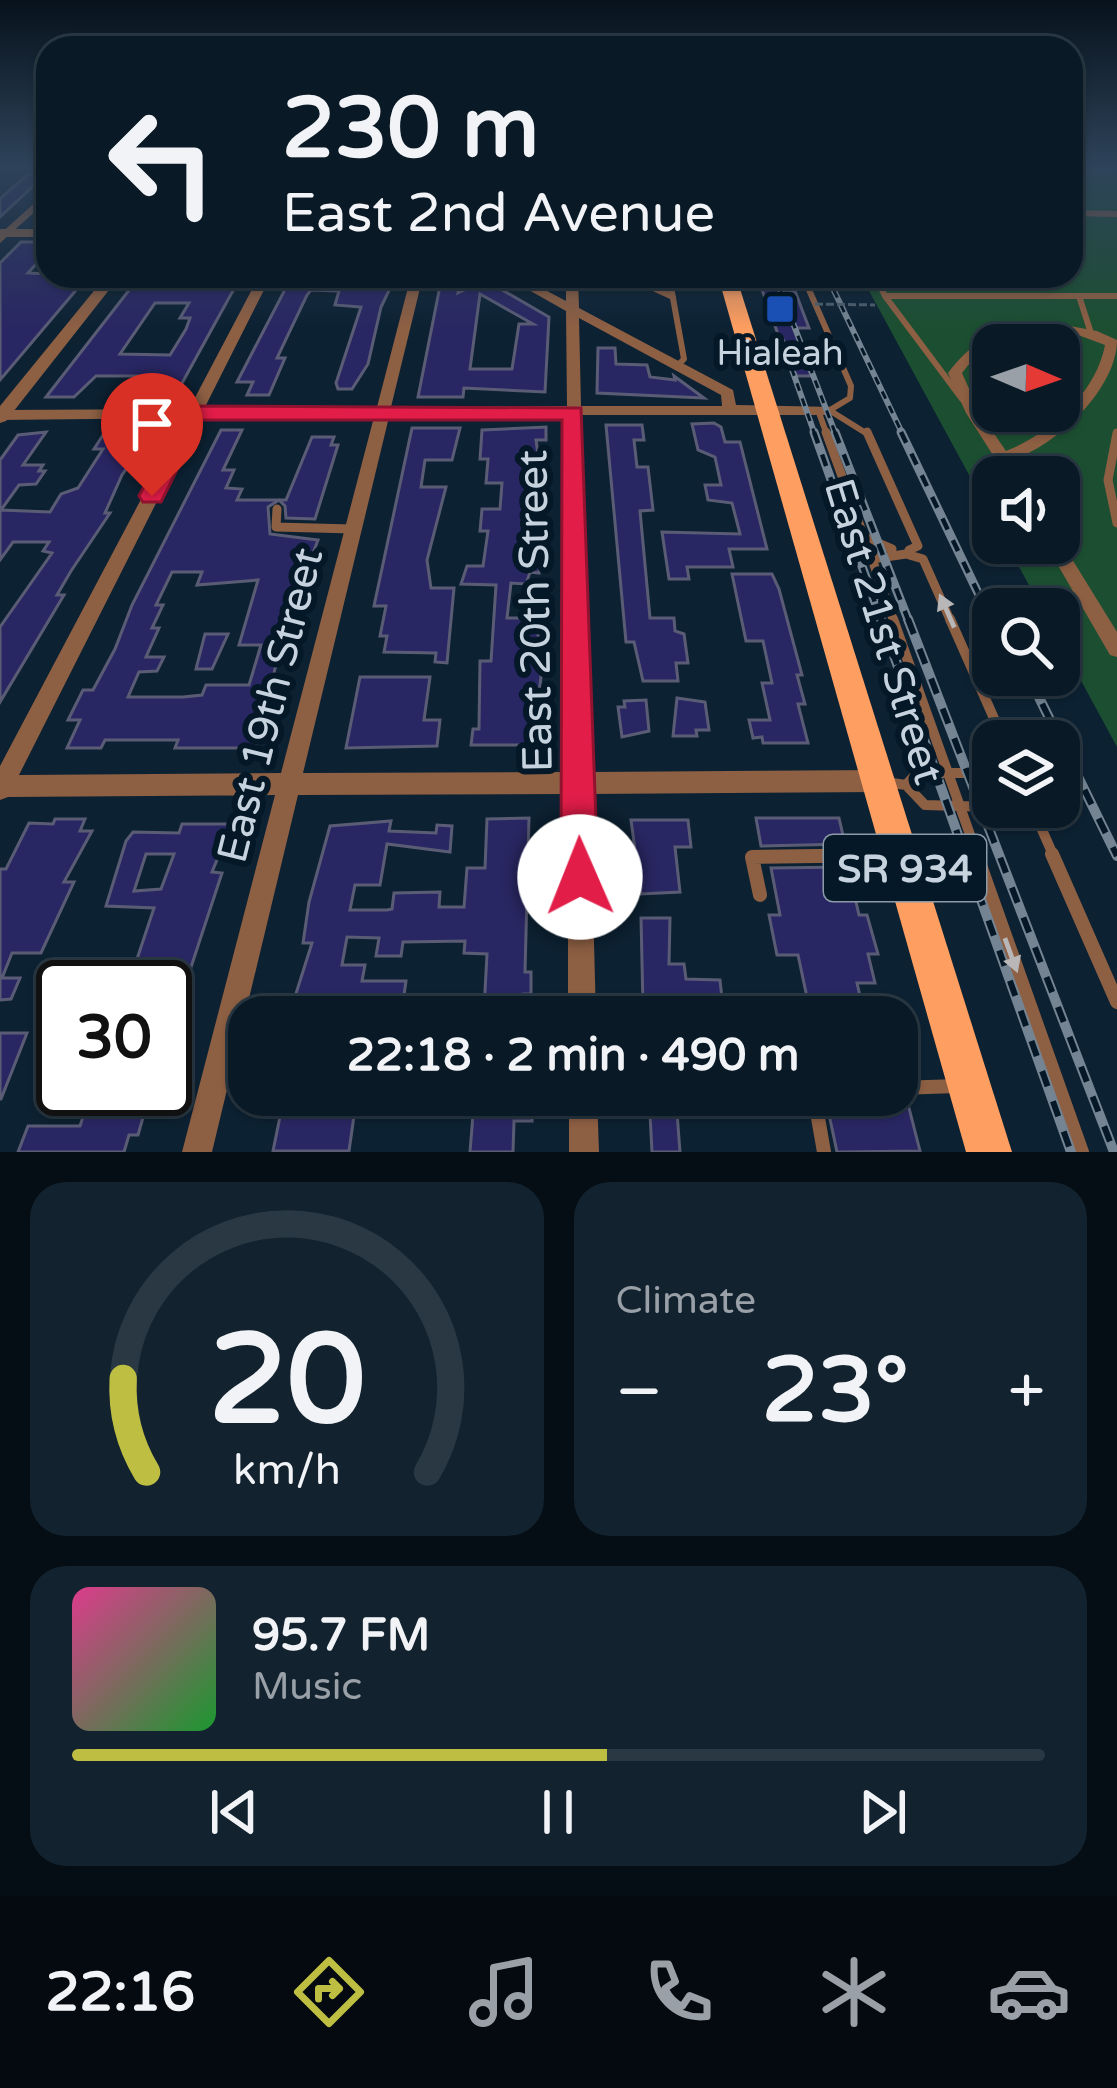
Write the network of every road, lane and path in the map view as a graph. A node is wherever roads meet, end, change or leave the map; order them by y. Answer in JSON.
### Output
{"nodes":[{"id":1,"x":36,"y":234,"type":"edge"},
{"id":2,"x":3,"y":235,"type":"edge"},
{"id":3,"x":103,"y":288,"type":"edge"},
{"id":4,"x":260,"y":288,"type":"edge"},
{"id":5,"x":414,"y":288,"type":"edge"},
{"id":6,"x":533,"y":288,"type":"edge"},
{"id":7,"x":572,"y":288,"type":"edge"},
{"id":8,"x":653,"y":288,"type":"edge"},
{"id":9,"x":671,"y":288,"type":"edge"},
{"id":10,"x":732,"y":288,"type":"edge"},
{"id":11,"x":808,"y":288,"type":"edge"},
{"id":12,"x":881,"y":288,"type":"edge"},
{"id":13,"x":885,"y":296,"type":"junction"},
{"id":14,"x":1079,"y":296,"type":"junction"},
{"id":15,"x":1117,"y":296,"type":"edge"},
{"id":16,"x":673,"y":297,"type":"junction"},
{"id":17,"x":815,"y":304,"type":"junction"},
{"id":18,"x":875,"y":304,"type":"dead end"},
{"id":19,"x":572,"y":309,"type":"junction"},
{"id":20,"x":1080,"y":329,"type":"edge"},
{"id":21,"x":1090,"y":330,"type":"junction"},
{"id":22,"x":1114,"y":343,"type":"edge"},
{"id":23,"x":972,"y":347,"type":"edge"},
{"id":24,"x":677,"y":366,"type":"junction"},
{"id":25,"x":729,"y":406,"type":"junction"},
{"id":26,"x":661,"y":410,"type":"junction"},
{"id":27,"x":768,"y":410,"type":"junction"},
{"id":28,"x":824,"y":410,"type":"junction"},
{"id":29,"x":382,"y":411,"type":"junction"},
{"id":30,"x":972,"y":411,"type":"edge"},
{"id":31,"x":573,"y":412,"type":"junction"},
{"id":32,"x":972,"y":412,"type":"edge"},
{"id":33,"x":194,"y":413,"type":"junction"},
{"id":34,"x":1,"y":415,"type":"edge"},
{"id":35,"x":1117,"y":434,"type":"edge"},
{"id":36,"x":1010,"y":456,"type":"edge"},
{"id":37,"x":277,"y":508,"type":"dead end"},
{"id":38,"x":1117,"y":523,"type":"edge"},
{"id":39,"x":353,"y":529,"type":"junction"},
{"id":40,"x":1066,"y":564,"type":"edge"},
{"id":41,"x":1117,"y":649,"type":"edge"},
{"id":42,"x":995,"y":720,"type":"edge"},
{"id":43,"x":947,"y":773,"type":"junction"},
{"id":44,"x":972,"y":773,"type":"edge"},
{"id":45,"x":893,"y":783,"type":"junction"},
{"id":46,"x":578,"y":784,"type":"junction"},
{"id":47,"x":290,"y":785,"type":"junction"},
{"id":48,"x":1,"y":787,"type":"edge"},
{"id":49,"x":958,"y":806,"type":"junction"},
{"id":50,"x":972,"y":806,"type":"edge"},
{"id":51,"x":1041,"y":828,"type":"edge"},
{"id":52,"x":902,"y":855,"type":"junction"},
{"id":53,"x":760,"y":895,"type":"dead end"},
{"id":54,"x":582,"y":996,"type":"edge"},
{"id":55,"x":1117,"y":1002,"type":"edge"},
{"id":56,"x":970,"y":1086,"type":"junction"},
{"id":57,"x":918,"y":1087,"type":"edge"},
{"id":58,"x":583,"y":1116,"type":"edge"},
{"id":59,"x":818,"y":1116,"type":"edge"},
{"id":60,"x":197,"y":1152,"type":"edge"},
{"id":61,"x":584,"y":1152,"type":"edge"},
{"id":62,"x":824,"y":1152,"type":"edge"},
{"id":63,"x":989,"y":1152,"type":"edge"},
{"id":64,"x":1082,"y":1152,"type":"edge"}],
"edges":[{"from":1,"to":2,"type":"street"},
{"from":3,"to":34,"type":"street"},
{"from":4,"to":33,"type":"street"},
{"from":5,"to":29,"type":"street","name":"East 19th Street"},
{"from":6,"to":19,"type":"street"},
{"from":7,"to":19,"type":"street","name":"East 20th Street"},
{"from":8,"to":16,"type":"lane"},
{"from":9,"to":16,"type":"lane"},
{"from":10,"to":27,"type":"main road","name":"East 21st Street","number":"SR 934"},
{"from":11,"to":17,"type":"lane"},
{"from":12,"to":13,"type":"lane"},
{"from":13,"to":14,"type":"lane"},
{"from":13,"to":32,"type":"lane"},
{"from":14,"to":15,"type":"lane"},
{"from":14,"to":21,"type":"lane"},
{"from":16,"to":24,"type":"lane"},
{"from":17,"to":18,"type":"path","bridge":true},
{"from":17,"to":28,"type":"lane"},
{"from":19,"to":24,"type":"street"},
{"from":19,"to":31,"type":"street","name":"East 20th Street"},
{"from":20,"to":21,"type":"street"},
{"from":21,"to":22,"type":"street"},
{"from":22,"to":36,"type":"street"},
{"from":23,"to":30,"type":"street"},
{"from":24,"to":25,"type":"street"},
{"from":25,"to":26,"type":"street"},
{"from":25,"to":27,"type":"street"},
{"from":26,"to":27,"type":"street"},
{"from":26,"to":31,"type":"street"},
{"from":27,"to":28,"type":"street"},
{"from":27,"to":45,"type":"main road","name":"East 21st Street","number":"SR 934"},
{"from":28,"to":28,"type":"lane"},
{"from":29,"to":31,"type":"street"},
{"from":29,"to":33,"type":"street"},
{"from":29,"to":39,"type":"street","name":"East 19th Street"},
{"from":31,"to":46,"type":"street","name":"East 20th Street"},
{"from":33,"to":34,"type":"street"},
{"from":33,"to":48,"type":"street"},
{"from":35,"to":38,"type":"lane"},
{"from":37,"to":39,"type":"lane"},
{"from":39,"to":47,"type":"street","name":"East 19th Street"},
{"from":40,"to":41,"type":"street"},
{"from":42,"to":43,"type":"lane","one_way":true},
{"from":43,"to":44,"type":"lane"},
{"from":43,"to":45,"type":"lane"},
{"from":43,"to":49,"type":"lane"},
{"from":45,"to":46,"type":"street"},
{"from":45,"to":49,"type":"lane"},
{"from":45,"to":52,"type":"main road","name":"East 21st Street","number":"SR 934"},
{"from":46,"to":47,"type":"street"},
{"from":46,"to":54,"type":"street","name":"East 20th Street"},
{"from":47,"to":48,"type":"street"},
{"from":47,"to":60,"type":"street","name":"East 19th Street"},
{"from":49,"to":50,"type":"lane"},
{"from":49,"to":64,"type":"lane","one_way":true},
{"from":51,"to":55,"type":"lane"},
{"from":52,"to":53,"type":"lane"},
{"from":52,"to":56,"type":"main road","name":"East 21st Street","number":"SR 934"},
{"from":56,"to":57,"type":"lane"},
{"from":56,"to":63,"type":"main road","name":"East 21st Street","number":"SR 934"},
{"from":58,"to":61,"type":"street"},
{"from":59,"to":62,"type":"lane"}]}
